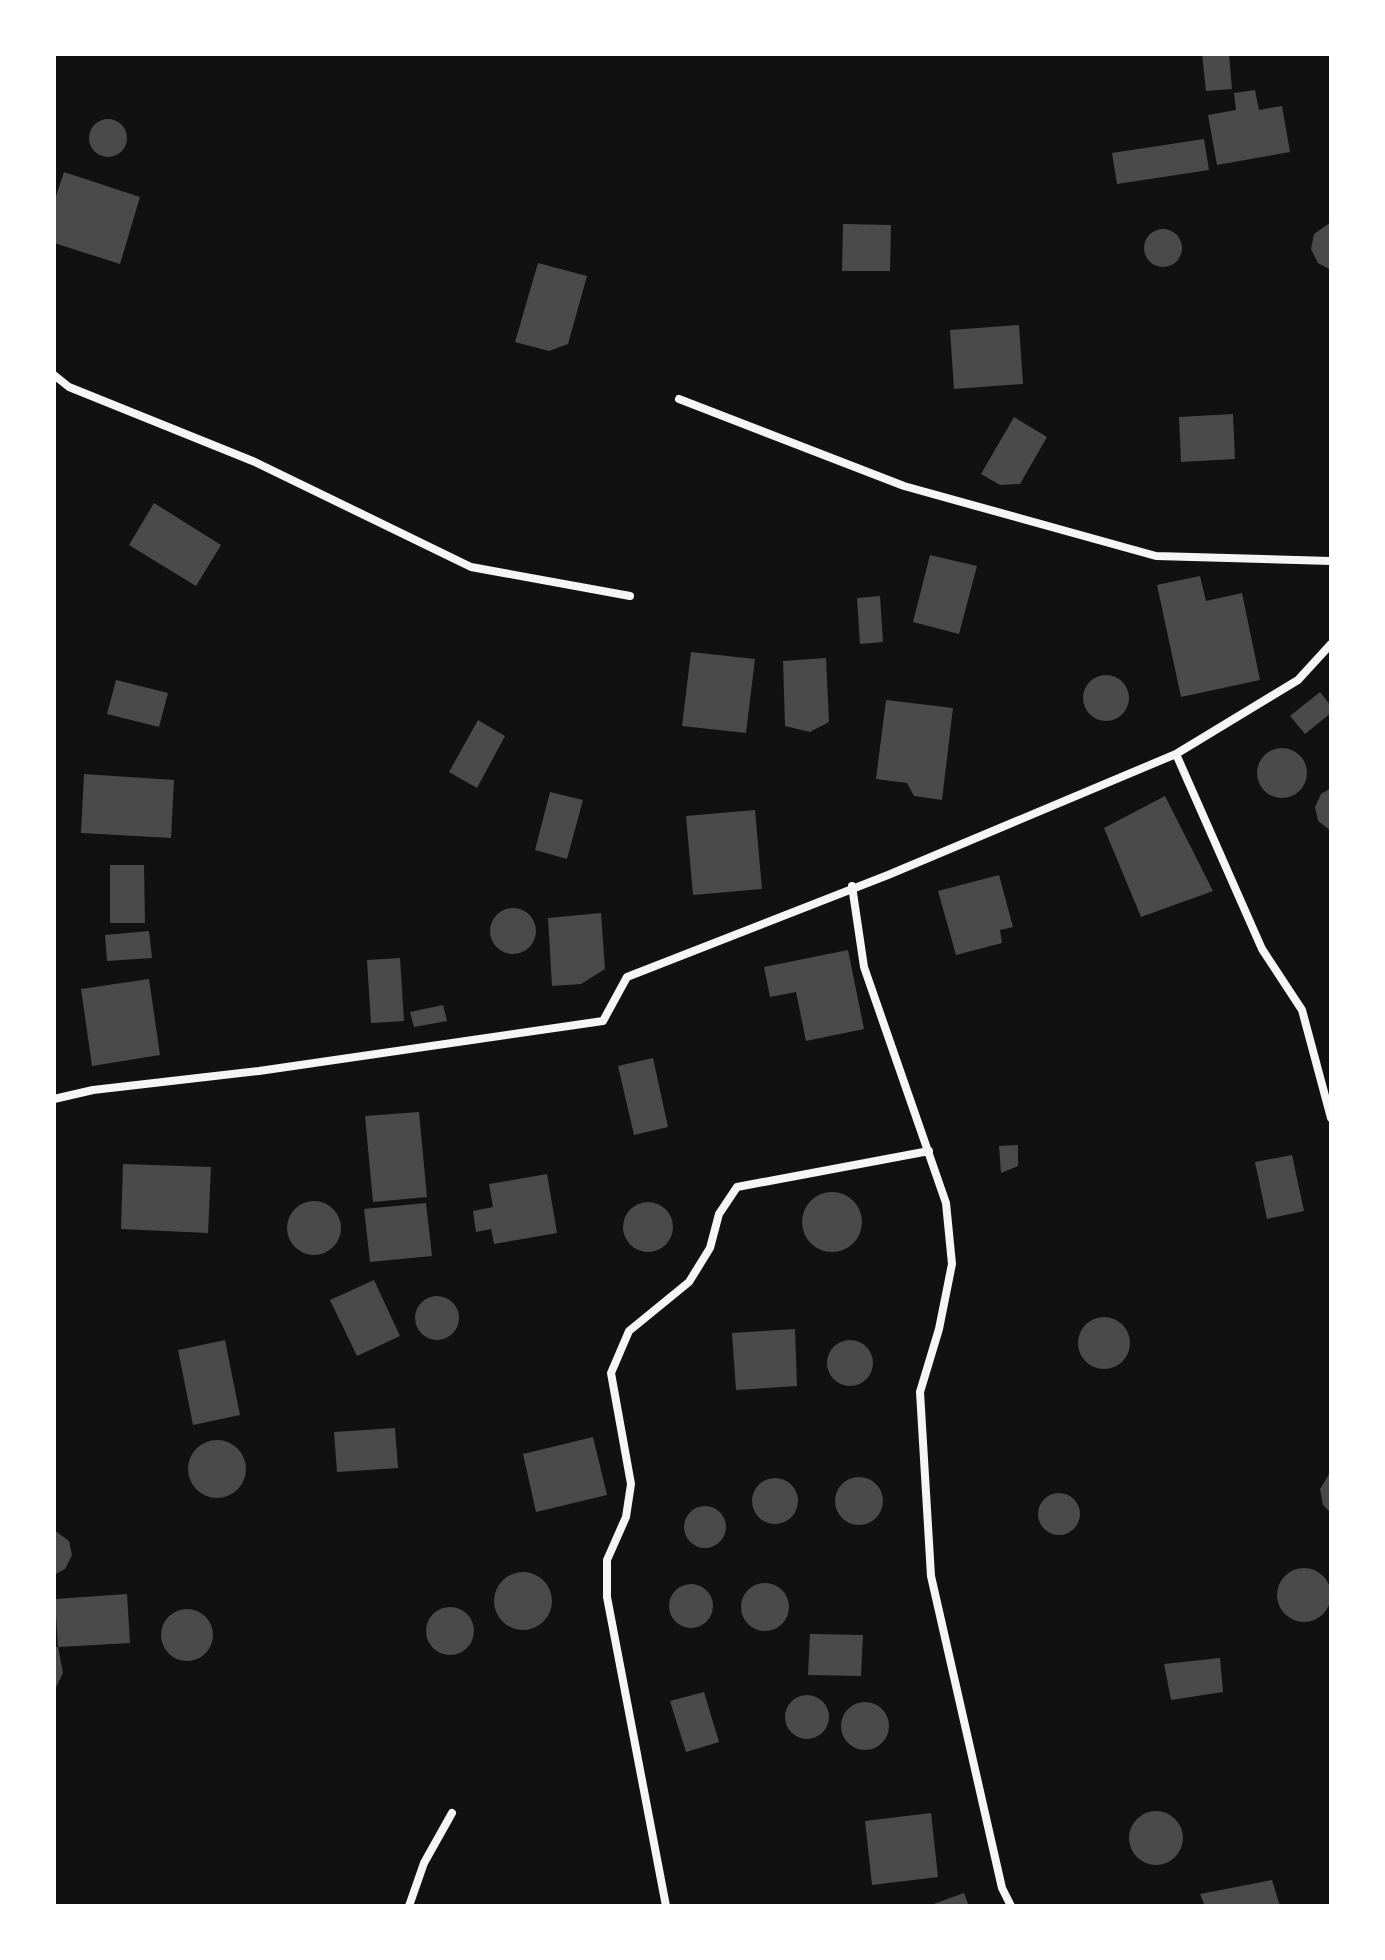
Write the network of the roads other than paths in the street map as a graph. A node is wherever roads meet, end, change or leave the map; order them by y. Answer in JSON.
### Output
{"nodes":[{"id":1,"x":54,"y":375,"type":"edge"},
{"id":2,"x":679,"y":399,"type":"dead end"},
{"id":3,"x":1331,"y":561,"type":"edge"},
{"id":4,"x":630,"y":596,"type":"dead end"},
{"id":5,"x":1331,"y":644,"type":"edge"},
{"id":6,"x":1176,"y":754,"type":"junction"},
{"id":7,"x":852,"y":886,"type":"junction"},
{"id":8,"x":54,"y":1099,"type":"edge"},
{"id":9,"x":1331,"y":1118,"type":"edge"},
{"id":10,"x":929,"y":1151,"type":"junction"},
{"id":11,"x":452,"y":1813,"type":"dead end"},
{"id":12,"x":409,"y":1906,"type":"edge"},
{"id":13,"x":666,"y":1906,"type":"edge"},
{"id":14,"x":1011,"y":1906,"type":"edge"}],
"edges":[{"from":1,"to":4,"type":"street"},
{"from":2,"to":3,"type":"street"},
{"from":5,"to":6,"type":"street"},
{"from":6,"to":7,"type":"street"},
{"from":6,"to":9,"type":"street"},
{"from":7,"to":8,"type":"street"},
{"from":7,"to":10,"type":"street"},
{"from":10,"to":13,"type":"street"},
{"from":10,"to":14,"type":"street"},
{"from":11,"to":12,"type":"street"}]}
